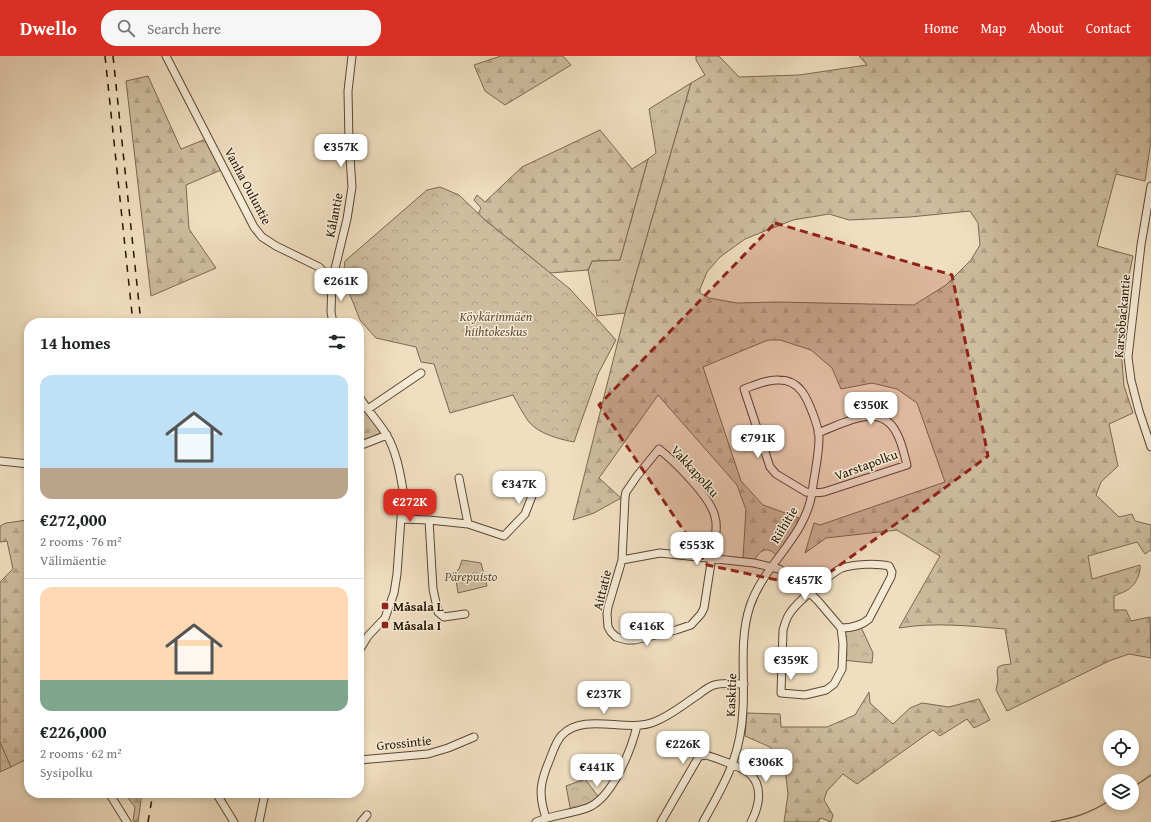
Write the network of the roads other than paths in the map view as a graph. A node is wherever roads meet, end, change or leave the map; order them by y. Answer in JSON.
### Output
{"nodes":[{"id":1,"x":166,"y":56,"type":"edge"},
{"id":2,"x":352,"y":56,"type":"edge"},
{"id":3,"x":1151,"y":186,"type":"edge"},
{"id":4,"x":332,"y":281,"type":"junction"},
{"id":5,"x":332,"y":318,"type":"edge"},
{"id":6,"x":421,"y":373,"type":"dead end"},
{"id":7,"x":364,"y":403,"type":"edge"},
{"id":8,"x":368,"y":409,"type":"junction"},
{"id":9,"x":818,"y":432,"type":"junction"},
{"id":10,"x":387,"y":435,"type":"junction"},
{"id":11,"x":364,"y":444,"type":"edge"},
{"id":12,"x":1151,"y":447,"type":"edge"},
{"id":13,"x":0,"y":461,"type":"edge"},
{"id":14,"x":24,"y":463,"type":"edge"},
{"id":15,"x":458,"y":478,"type":"dead end"},
{"id":16,"x":541,"y":478,"type":"dead end"},
{"id":17,"x":812,"y":493,"type":"junction"},
{"id":18,"x":401,"y":519,"type":"junction"},
{"id":19,"x":429,"y":520,"type":"junction"},
{"id":20,"x":468,"y":524,"type":"junction"},
{"id":21,"x":712,"y":558,"type":"junction"},
{"id":22,"x":622,"y":560,"type":"junction"},
{"id":23,"x":772,"y":567,"type":"junction"},
{"id":24,"x":810,"y":593,"type":"junction"},
{"id":25,"x":465,"y":614,"type":"dead end"},
{"id":26,"x":841,"y":628,"type":"junction"},
{"id":27,"x":364,"y":642,"type":"edge"},
{"id":28,"x":744,"y":684,"type":"junction"},
{"id":29,"x":637,"y":726,"type":"junction"},
{"id":30,"x":474,"y":737,"type":"dead end"},
{"id":31,"x":364,"y":760,"type":"edge"},
{"id":32,"x":730,"y":764,"type":"junction"},
{"id":33,"x":113,"y":798,"type":"edge"},
{"id":34,"x":219,"y":798,"type":"edge"},
{"id":35,"x":264,"y":798,"type":"edge"},
{"id":36,"x":367,"y":815,"type":"dead end"},
{"id":37,"x":546,"y":818,"type":"junction"},
{"id":38,"x":126,"y":822,"type":"edge"},
{"id":39,"x":234,"y":822,"type":"edge"},
{"id":40,"x":259,"y":822,"type":"edge"},
{"id":41,"x":361,"y":822,"type":"edge"},
{"id":42,"x":536,"y":822,"type":"edge"},
{"id":43,"x":661,"y":822,"type":"edge"},
{"id":44,"x":703,"y":822,"type":"edge"},
{"id":45,"x":751,"y":822,"type":"edge"}],
"edges":[{"from":1,"to":4,"type":"street","name":"Vanha Ouluntie"},
{"from":2,"to":4,"type":"street","name":"Kålantie"},
{"from":3,"to":12,"type":"street","name":"Karsobackantie"},
{"from":4,"to":5,"type":"street"},
{"from":6,"to":8,"type":"street"},
{"from":7,"to":8,"type":"street"},
{"from":8,"to":10,"type":"street"},
{"from":9,"to":17,"type":"street","name":"Riihitie"},
{"from":9,"to":17,"type":"street","name":"Varstapolku"},
{"from":9,"to":17,"type":"street","name":"Riihitie"},
{"from":10,"to":11,"type":"street"},
{"from":10,"to":18,"type":"street"},
{"from":13,"to":14,"type":"street"},
{"from":15,"to":20,"type":"street"},
{"from":16,"to":20,"type":"street"},
{"from":17,"to":23,"type":"street","name":"Riihitie"},
{"from":18,"to":19,"type":"street"},
{"from":18,"to":27,"type":"street"},
{"from":19,"to":20,"type":"street"},
{"from":19,"to":25,"type":"street"},
{"from":21,"to":22,"type":"street","name":"Aittatie"},
{"from":21,"to":22,"type":"street","name":"Aittatie"},
{"from":21,"to":22,"type":"street","name":"Vakkapolku"},
{"from":21,"to":23,"type":"street","name":"Aittatie"},
{"from":23,"to":24,"type":"street","name":"Aittatie"},
{"from":23,"to":28,"type":"street","name":"Kaskitie"},
{"from":24,"to":26,"type":"street","name":"Aittatie"},
{"from":24,"to":26,"type":"street"},
{"from":24,"to":26,"type":"street"},
{"from":28,"to":29,"type":"street"},
{"from":28,"to":32,"type":"street","name":"Kaskitie"},
{"from":29,"to":37,"type":"street"},
{"from":29,"to":37,"type":"street"},
{"from":30,"to":31,"type":"street","name":"Grossintie"},
{"from":32,"to":43,"type":"street"},
{"from":32,"to":44,"type":"street","name":"Kaskitie"},
{"from":32,"to":45,"type":"street"},
{"from":33,"to":38,"type":"street"},
{"from":34,"to":39,"type":"street"},
{"from":35,"to":40,"type":"street"},
{"from":36,"to":41,"type":"street"},
{"from":37,"to":42,"type":"street"}]}
